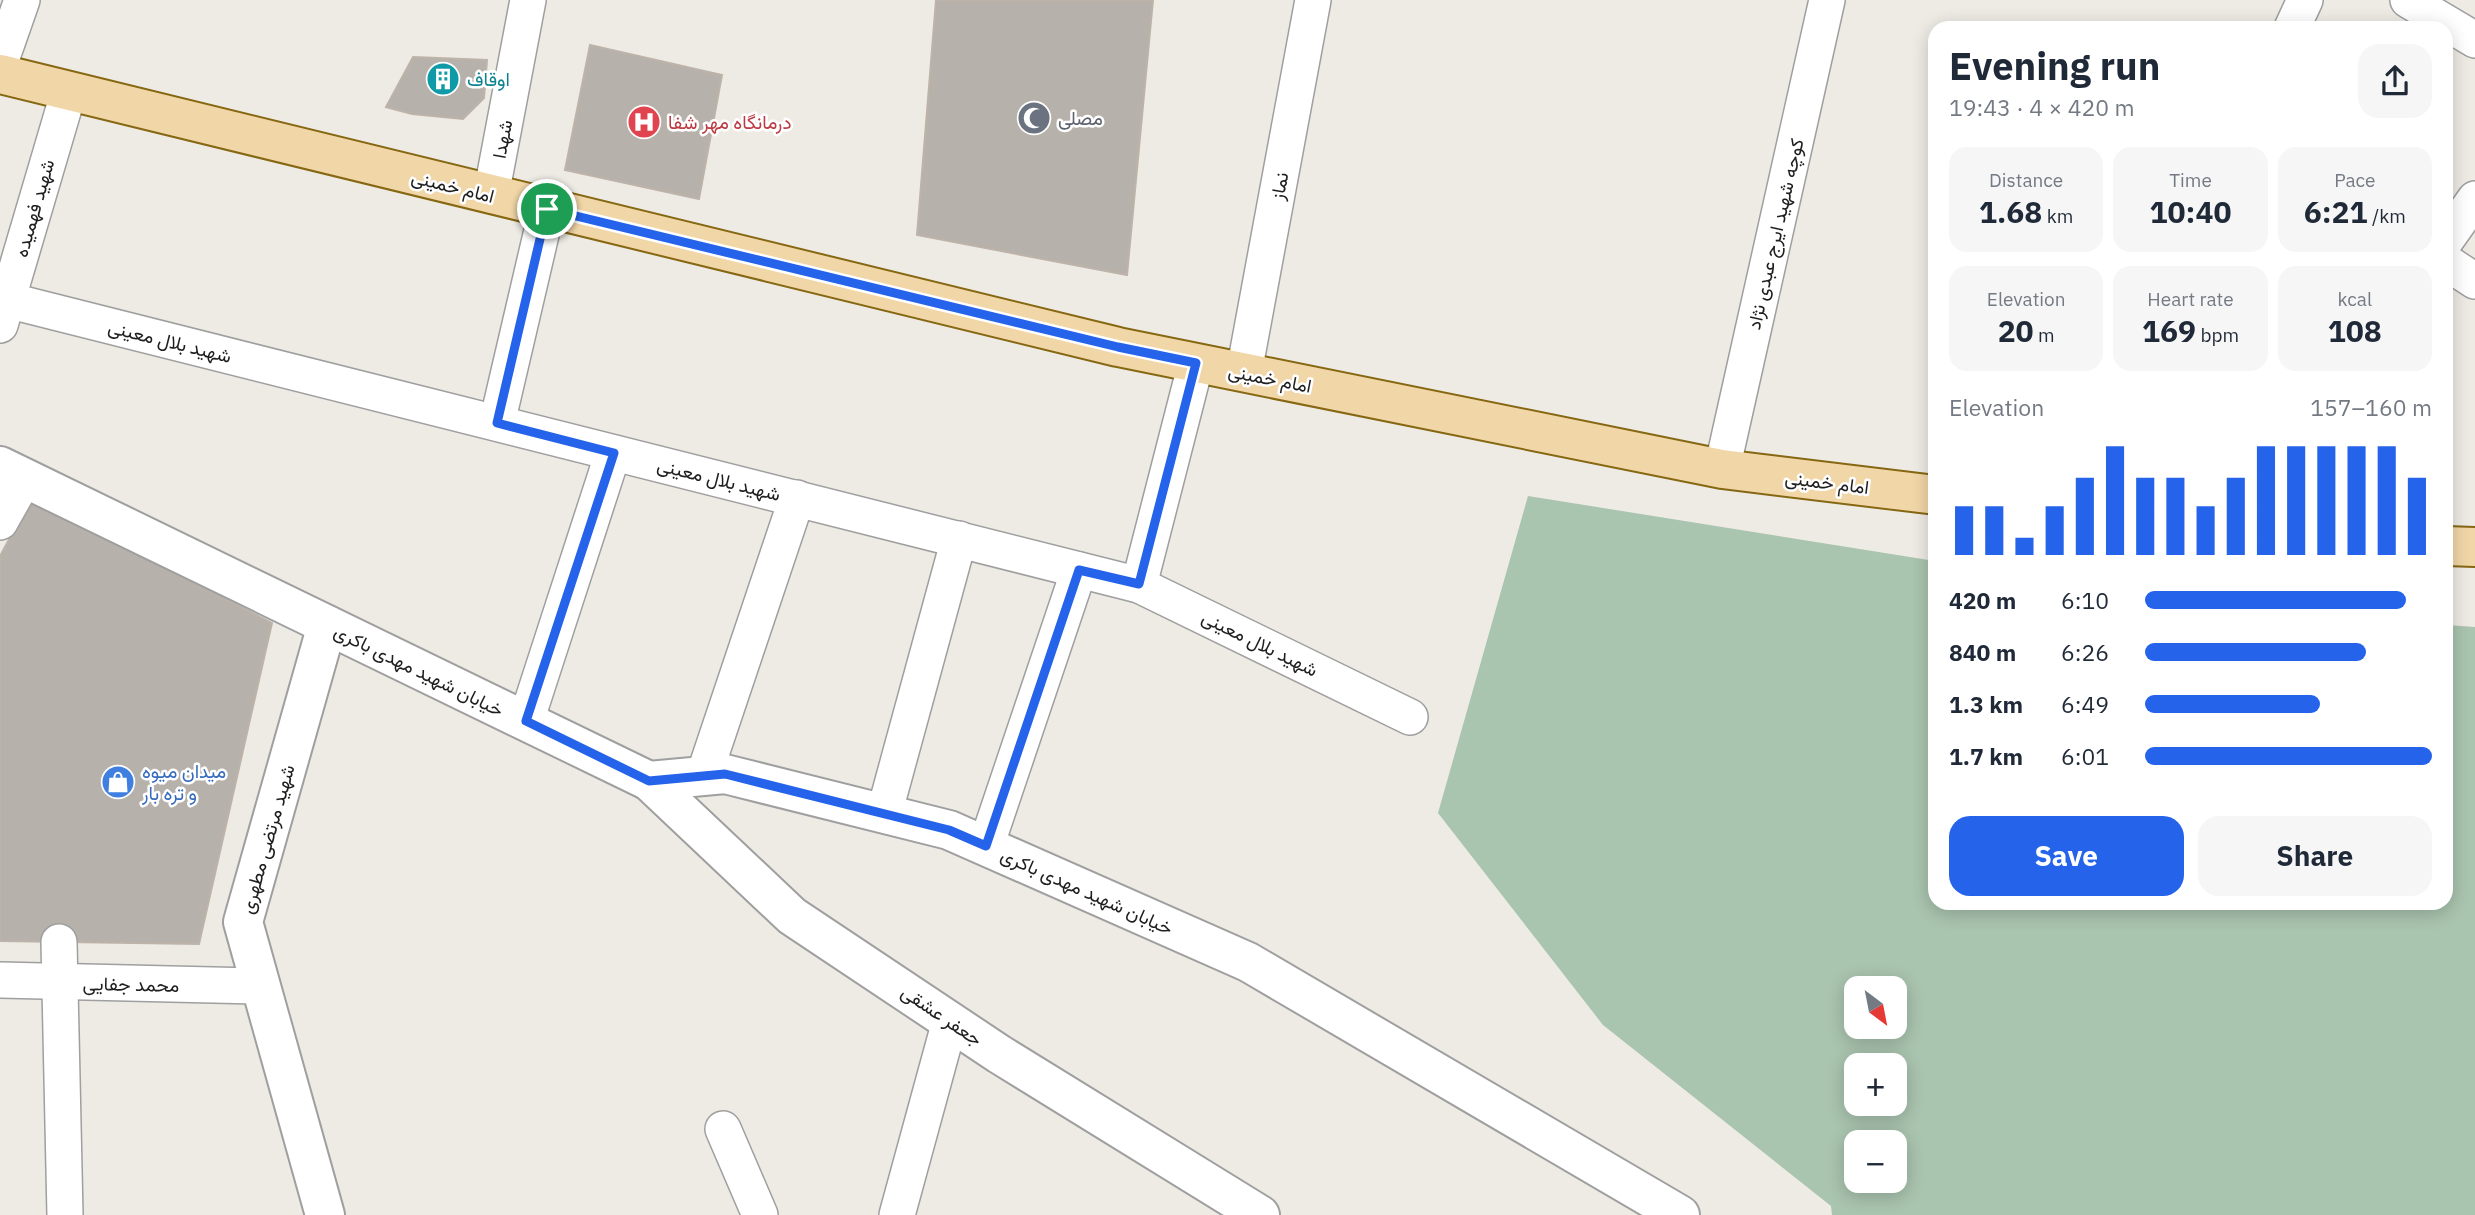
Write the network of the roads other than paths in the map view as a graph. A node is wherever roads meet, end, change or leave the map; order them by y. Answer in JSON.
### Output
{"nodes":[{"id":1,"x":23,"y":0,"type":"edge"},
{"id":2,"x":528,"y":0,"type":"edge"},
{"id":3,"x":1313,"y":0,"type":"edge"},
{"id":4,"x":1827,"y":0,"type":"edge"},
{"id":5,"x":2305,"y":0,"type":"edge"},
{"id":6,"x":2408,"y":0,"type":"edge"},
{"id":7,"x":2295,"y":21,"type":"edge"},
{"id":8,"x":2443,"y":21,"type":"edge"},
{"id":9,"x":2453,"y":27,"type":"edge"},
{"id":10,"x":2475,"y":40,"type":"edge"},
{"id":11,"x":0,"y":63,"type":"edge"},
{"id":12,"x":0,"y":74,"type":"edge"},
{"id":13,"x":69,"y":91,"type":"junction"},
{"id":14,"x":491,"y":195,"type":"junction"},
{"id":15,"x":2475,"y":199,"type":"edge"},
{"id":16,"x":547,"y":209,"type":"junction"},
{"id":17,"x":2453,"y":230,"type":"edge"},
{"id":18,"x":2453,"y":267,"type":"edge"},
{"id":19,"x":2475,"y":281,"type":"edge"},
{"id":20,"x":4,"y":312,"type":"edge"},
{"id":21,"x":1196,"y":363,"type":"junction"},
{"id":22,"x":1244,"y":372,"type":"junction"},
{"id":23,"x":497,"y":423,"type":"junction"},
{"id":24,"x":614,"y":453,"type":"junction"},
{"id":25,"x":1722,"y":469,"type":"junction"},
{"id":26,"x":13,"y":472,"type":"edge"},
{"id":27,"x":1928,"y":494,"type":"edge"},
{"id":28,"x":797,"y":498,"type":"junction"},
{"id":29,"x":0,"y":522,"type":"edge"},
{"id":30,"x":959,"y":539,"type":"junction"},
{"id":31,"x":2453,"y":546,"type":"edge"},
{"id":32,"x":2475,"y":547,"type":"edge"},
{"id":33,"x":1079,"y":570,"type":"junction"},
{"id":34,"x":1139,"y":584,"type":"junction"},
{"id":35,"x":327,"y":625,"type":"junction"},
{"id":36,"x":1410,"y":717,"type":"dead end"},
{"id":37,"x":526,"y":721,"type":"junction"},
{"id":38,"x":704,"y":775,"type":"junction"},
{"id":39,"x":649,"y":781,"type":"junction"},
{"id":40,"x":884,"y":814,"type":"junction"},
{"id":41,"x":986,"y":846,"type":"junction"},
{"id":42,"x":59,"y":942,"type":"dead end"},
{"id":43,"x":0,"y":980,"type":"edge"},
{"id":44,"x":60,"y":982,"type":"junction"},
{"id":45,"x":261,"y":986,"type":"junction"},
{"id":46,"x":950,"y":1021,"type":"junction"},
{"id":47,"x":723,"y":1129,"type":"dead end"},
{"id":48,"x":65,"y":1215,"type":"edge"},
{"id":49,"x":325,"y":1215,"type":"edge"},
{"id":50,"x":760,"y":1215,"type":"edge"},
{"id":51,"x":897,"y":1215,"type":"edge"},
{"id":52,"x":1260,"y":1215,"type":"edge"},
{"id":53,"x":1680,"y":1215,"type":"edge"}],
"edges":[{"from":1,"to":11,"type":"street"},
{"from":2,"to":14,"type":"street","name":"شهدا"},
{"from":3,"to":22,"type":"street","name":"نماز"},
{"from":4,"to":25,"type":"street","name":"کوچه شهید ایرج عبدی نژاد"},
{"from":5,"to":7,"type":"street"},
{"from":6,"to":8,"type":"street"},
{"from":9,"to":10,"type":"street"},
{"from":12,"to":13,"type":"main road","name":"امام خمینی"},
{"from":13,"to":14,"type":"main road","name":"امام خمینی"},
{"from":13,"to":20,"type":"street","name":"شهید فهمیده"},
{"from":14,"to":16,"type":"main road","name":"امام خمینی"},
{"from":15,"to":17,"type":"street"},
{"from":16,"to":21,"type":"main road","name":"امام خمینی"},
{"from":16,"to":23,"type":"street"},
{"from":18,"to":19,"type":"street"},
{"from":20,"to":23,"type":"street","name":"شهید بلال معینی"},
{"from":21,"to":22,"type":"main road","name":"امام خمینی"},
{"from":21,"to":34,"type":"street"},
{"from":22,"to":25,"type":"main road","name":"امام خمینی"},
{"from":23,"to":24,"type":"street","name":"شهید بلال معینی"},
{"from":24,"to":28,"type":"street","name":"شهید بلال معینی"},
{"from":24,"to":37,"type":"street"},
{"from":25,"to":27,"type":"main road","name":"امام خمینی"},
{"from":26,"to":29,"type":"street"},
{"from":26,"to":35,"type":"street","name":"خیابان شهید مهدی باکری"},
{"from":28,"to":30,"type":"street","name":"شهید بلال معینی"},
{"from":28,"to":38,"type":"street"},
{"from":30,"to":33,"type":"street","name":"شهید بلال معینی"},
{"from":30,"to":40,"type":"street"},
{"from":31,"to":32,"type":"main road"},
{"from":33,"to":34,"type":"street","name":"شهید بلال معینی"},
{"from":33,"to":41,"type":"street"},
{"from":34,"to":36,"type":"street","name":"شهید بلال معینی"},
{"from":35,"to":37,"type":"street","name":"خیابان شهید مهدی باکری"},
{"from":35,"to":45,"type":"street","name":"شهید مرتضی مطهری"},
{"from":37,"to":39,"type":"street","name":"خیابان شهید مهدی باکری"},
{"from":38,"to":39,"type":"street","name":"خیابان شهید مهدی باکری"},
{"from":38,"to":40,"type":"street","name":"خیابان شهید مهدی باکری"},
{"from":39,"to":46,"type":"street","name":"جعفر عشقی"},
{"from":40,"to":41,"type":"street","name":"خیابان شهید مهدی باکری"},
{"from":41,"to":53,"type":"street","name":"خیابان شهید مهدی باکری"},
{"from":42,"to":44,"type":"street"},
{"from":43,"to":44,"type":"street","name":"محمد جفایی"},
{"from":44,"to":45,"type":"street","name":"محمد جفایی"},
{"from":44,"to":48,"type":"street"},
{"from":45,"to":49,"type":"street","name":"شهید مرتضی مطهری"},
{"from":46,"to":51,"type":"street"},
{"from":46,"to":52,"type":"street","name":"جعفر عشقی"},
{"from":47,"to":50,"type":"street"}]}
